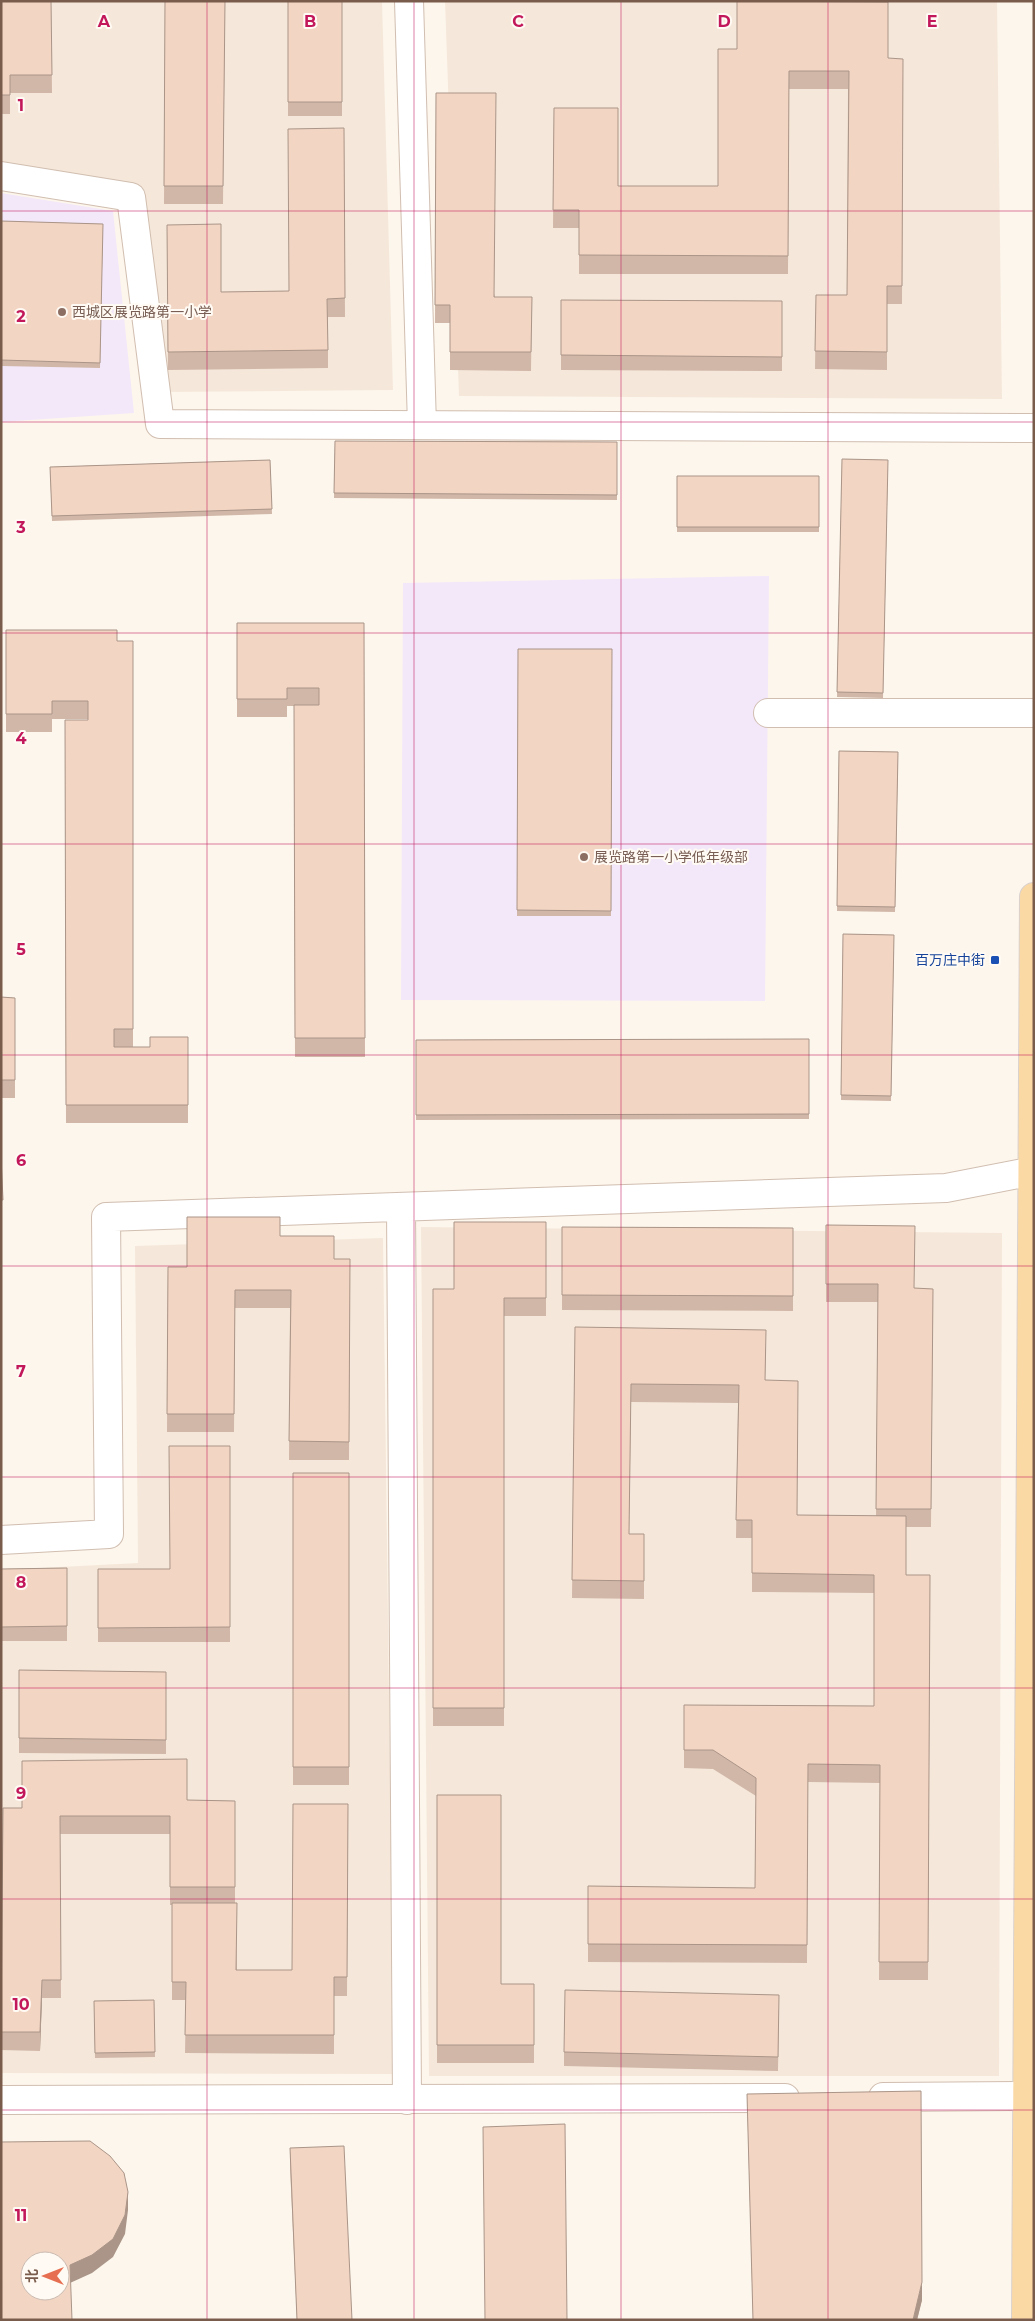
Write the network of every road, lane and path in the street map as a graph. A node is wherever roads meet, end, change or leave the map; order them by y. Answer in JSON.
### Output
{"nodes":[{"id":1,"x":409,"y":1,"type":"edge"},
{"id":2,"x":1,"y":176,"type":"edge"},
{"id":3,"x":422,"y":425,"type":"junction"},
{"id":4,"x":1034,"y":428,"type":"edge"},
{"id":5,"x":1034,"y":712,"type":"edge"},
{"id":6,"x":768,"y":713,"type":"dead end"},
{"id":7,"x":1034,"y":897,"type":"edge"},
{"id":8,"x":1032,"y":1171,"type":"edge"},
{"id":9,"x":401,"y":1207,"type":"junction"},
{"id":10,"x":1,"y":1540,"type":"edge"},
{"id":11,"x":1030,"y":2096,"type":"edge"},
{"id":12,"x":807,"y":2098,"type":"edge"},
{"id":13,"x":856,"y":2098,"type":"edge"},
{"id":14,"x":1,"y":2100,"type":"edge"},
{"id":15,"x":408,"y":2100,"type":"junction"},
{"id":16,"x":1026,"y":2320,"type":"edge"}],
"edges":[{"from":1,"to":3,"type":"street"},
{"from":2,"to":3,"type":"street"},
{"from":3,"to":4,"type":"street"},
{"from":5,"to":6,"type":"street"},
{"from":7,"to":8,"type":"main road"},
{"from":8,"to":9,"type":"street"},
{"from":8,"to":11,"type":"main road"},
{"from":9,"to":10,"type":"street"},
{"from":9,"to":15,"type":"street"},
{"from":11,"to":13,"type":"street"},
{"from":11,"to":16,"type":"main road"},
{"from":12,"to":15,"type":"street"},
{"from":14,"to":15,"type":"street"}]}
